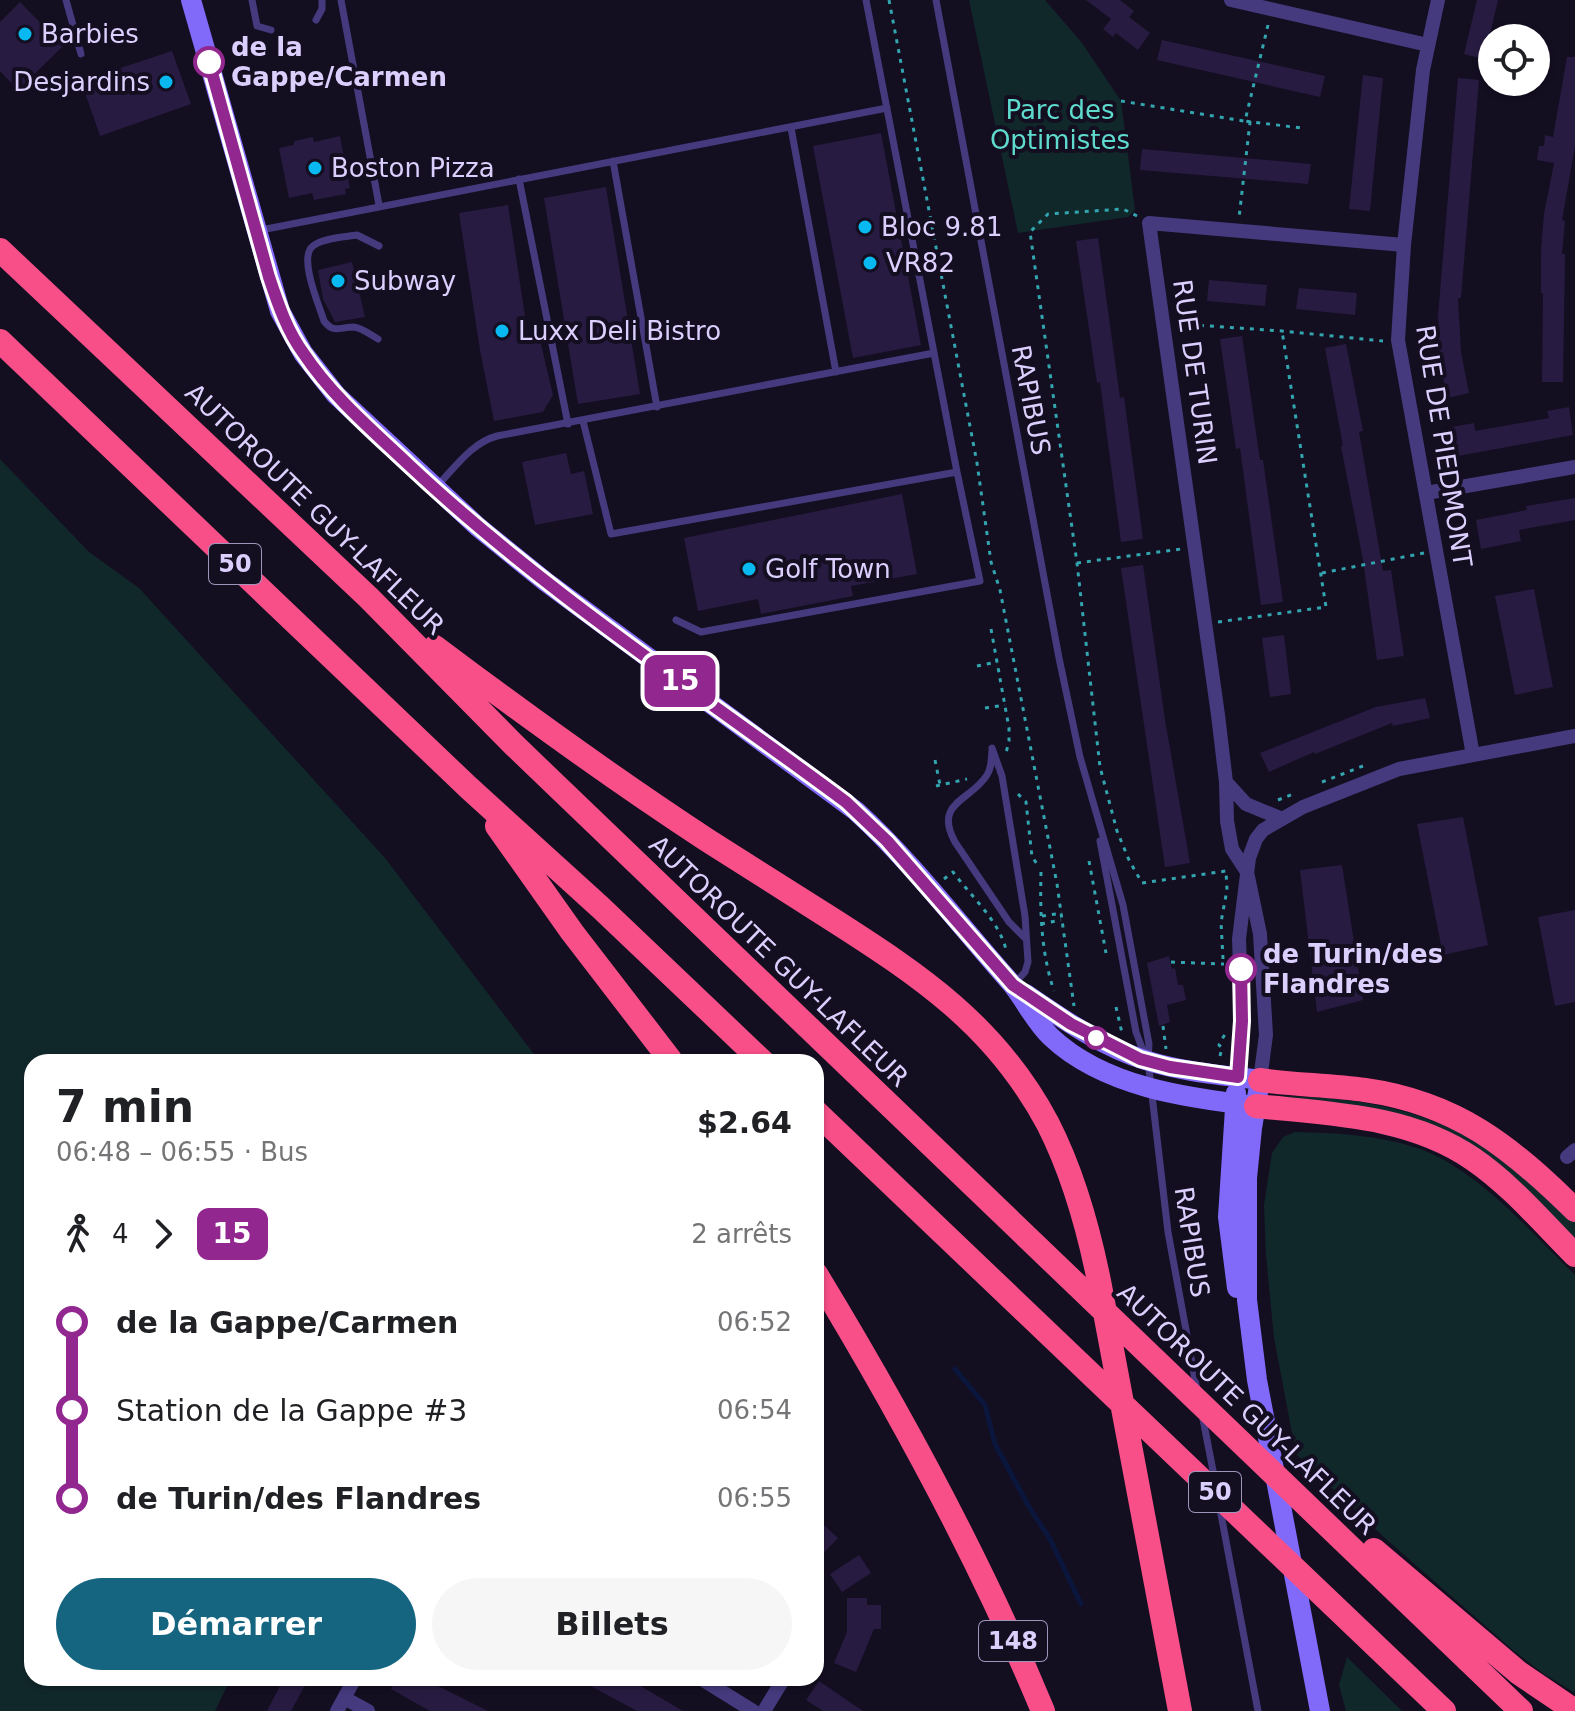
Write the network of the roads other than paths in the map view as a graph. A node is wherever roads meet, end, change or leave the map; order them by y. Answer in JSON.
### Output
{"nodes":[{"id":1,"x":66,"y":0,"type":"edge"},
{"id":2,"x":191,"y":0,"type":"edge"},
{"id":3,"x":252,"y":0,"type":"edge"},
{"id":4,"x":322,"y":0,"type":"edge"},
{"id":5,"x":341,"y":0,"type":"edge"},
{"id":6,"x":866,"y":0,"type":"edge"},
{"id":7,"x":936,"y":0,"type":"edge"},
{"id":8,"x":1231,"y":0,"type":"edge"},
{"id":9,"x":1438,"y":0,"type":"edge"},
{"id":10,"x":316,"y":20,"type":"dead end"},
{"id":11,"x":271,"y":30,"type":"dead end"},
{"id":12,"x":1428,"y":45,"type":"junction"},
{"id":13,"x":81,"y":54,"type":"dead end"},
{"id":14,"x":887,"y":108,"type":"junction"},
{"id":15,"x":791,"y":128,"type":"junction"},
{"id":16,"x":613,"y":161,"type":"junction"},
{"id":17,"x":519,"y":179,"type":"junction"},
{"id":18,"x":379,"y":205,"type":"junction"},
{"id":19,"x":256,"y":231,"type":"junction"},
{"id":20,"x":1404,"y":245,"type":"junction"},
{"id":21,"x":379,"y":246,"type":"dead end"},
{"id":22,"x":0,"y":250,"type":"edge"},
{"id":23,"x":378,"y":339,"type":"dead end"},
{"id":24,"x":0,"y":341,"type":"edge"},
{"id":25,"x":934,"y":353,"type":"junction"},
{"id":26,"x":836,"y":372,"type":"junction"},
{"id":27,"x":657,"y":407,"type":"junction"},
{"id":28,"x":583,"y":421,"type":"junction"},
{"id":29,"x":568,"y":424,"type":"junction"},
{"id":30,"x":1575,"y":467,"type":"edge"},
{"id":31,"x":957,"y":472,"type":"junction"},
{"id":32,"x":435,"y":489,"type":"junction"},
{"id":33,"x":1426,"y":493,"type":"junction"},
{"id":34,"x":369,"y":598,"type":"junction"},
{"id":35,"x":676,"y":620,"type":"dead end"},
{"id":36,"x":1575,"y":736,"type":"edge"},
{"id":37,"x":1473,"y":755,"type":"junction"},
{"id":38,"x":1226,"y":782,"type":"junction"},
{"id":39,"x":469,"y":788,"type":"junction"},
{"id":40,"x":1280,"y":818,"type":"junction"},
{"id":41,"x":1247,"y":872,"type":"junction"},
{"id":42,"x":1025,"y":938,"type":"junction"},
{"id":43,"x":1013,"y":985,"type":"junction"},
{"id":44,"x":666,"y":1054,"type":"edge"},
{"id":45,"x":755,"y":1054,"type":"edge"},
{"id":46,"x":1157,"y":1057,"type":"junction"},
{"id":47,"x":1249,"y":1079,"type":"junction"},
{"id":48,"x":1152,"y":1089,"type":"junction"},
{"id":49,"x":1246,"y":1104,"type":"junction"},
{"id":50,"x":824,"y":1120,"type":"edge"},
{"id":51,"x":1575,"y":1210,"type":"edge"},
{"id":52,"x":1575,"y":1255,"type":"edge"},
{"id":53,"x":824,"y":1288,"type":"edge"},
{"id":54,"x":1363,"y":1550,"type":"junction"},
{"id":55,"x":351,"y":1686,"type":"edge"},
{"id":56,"x":713,"y":1686,"type":"edge"},
{"id":57,"x":779,"y":1686,"type":"edge"},
{"id":58,"x":341,"y":1705,"type":"edge"},
{"id":59,"x":1438,"y":1706,"type":"edge"},
{"id":60,"x":368,"y":1711,"type":"edge"},
{"id":61,"x":753,"y":1711,"type":"edge"},
{"id":62,"x":764,"y":1711,"type":"edge"},
{"id":63,"x":1043,"y":1711,"type":"edge"},
{"id":64,"x":1180,"y":1711,"type":"edge"},
{"id":65,"x":1258,"y":1711,"type":"edge"},
{"id":66,"x":1320,"y":1711,"type":"edge"},
{"id":67,"x":1521,"y":1711,"type":"edge"},
{"id":68,"x":1575,"y":1711,"type":"edge"}],
"edges":[{"from":1,"to":13,"type":"lane"},
{"from":2,"to":19,"type":"street"},
{"from":3,"to":11,"type":"lane"},
{"from":4,"to":10,"type":"lane"},
{"from":5,"to":18,"type":"lane"},
{"from":6,"to":14,"type":"lane"},
{"from":7,"to":46,"type":"lane","name":"RAPIBUS"},
{"from":8,"to":12,"type":"street"},
{"from":9,"to":12,"type":"street","name":"RUE DE PIEDMONT"},
{"from":12,"to":20,"type":"street","name":"RUE DE PIEDMONT"},
{"from":14,"to":15,"type":"lane"},
{"from":14,"to":25,"type":"lane"},
{"from":15,"to":16,"type":"lane"},
{"from":15,"to":26,"type":"lane"},
{"from":16,"to":17,"type":"lane"},
{"from":16,"to":27,"type":"lane"},
{"from":17,"to":18,"type":"lane"},
{"from":17,"to":29,"type":"lane"},
{"from":18,"to":19,"type":"lane"},
{"from":19,"to":32,"type":"street"},
{"from":20,"to":33,"type":"street","name":"RUE DE PIEDMONT"},
{"from":20,"to":38,"type":"street","name":"RUE DE TURIN"},
{"from":21,"to":23,"type":"lane"},
{"from":22,"to":34,"type":"highway","name":"AUTOROUTE GUY-LAFLEUR","number":"50"},
{"from":24,"to":39,"type":"highway","number":"50"},
{"from":25,"to":26,"type":"lane"},
{"from":25,"to":31,"type":"lane"},
{"from":26,"to":27,"type":"lane"},
{"from":27,"to":28,"type":"lane"},
{"from":28,"to":29,"type":"lane"},
{"from":28,"to":31,"type":"lane"},
{"from":29,"to":32,"type":"lane"},
{"from":30,"to":33,"type":"street"},
{"from":31,"to":35,"type":"lane"},
{"from":32,"to":43,"type":"street"},
{"from":33,"to":37,"type":"street","name":"RUE DE PIEDMONT"},
{"from":34,"to":54,"type":"highway","name":"AUTOROUTE GUY-LAFLEUR","number":"50"},
{"from":34,"to":64,"type":"highway"},
{"from":36,"to":37,"type":"street"},
{"from":37,"to":40,"type":"street"},
{"from":38,"to":40,"type":"street"},
{"from":38,"to":41,"type":"street","name":"RUE DE TURIN"},
{"from":39,"to":44,"type":"highway"},
{"from":39,"to":45,"type":"highway","number":"50"},
{"from":40,"to":41,"type":"street"},
{"from":41,"to":47,"type":"street"},
{"from":41,"to":47,"type":"street","name":"RUE DE TURIN"},
{"from":42,"to":42,"type":"lane"},
{"from":42,"to":43,"type":"lane"},
{"from":43,"to":46,"type":"street"},
{"from":43,"to":48,"type":"street"},
{"from":46,"to":47,"type":"street"},
{"from":46,"to":48,"type":"lane","name":"RAPIBUS"},
{"from":47,"to":49,"type":"street"},
{"from":47,"to":51,"type":"highway"},
{"from":48,"to":49,"type":"street"},
{"from":48,"to":65,"type":"lane","name":"RAPIBUS"},
{"from":49,"to":52,"type":"highway"},
{"from":49,"to":66,"type":"street"},
{"from":50,"to":59,"type":"highway","number":"50"},
{"from":53,"to":63,"type":"highway","number":"148"},
{"from":54,"to":67,"type":"highway","name":"AUTOROUTE GUY-LAFLEUR"},
{"from":54,"to":68,"type":"highway"},
{"from":55,"to":58,"type":"street"},
{"from":56,"to":61,"type":"street"},
{"from":57,"to":62,"type":"street"},
{"from":58,"to":60,"type":"street"}]}
